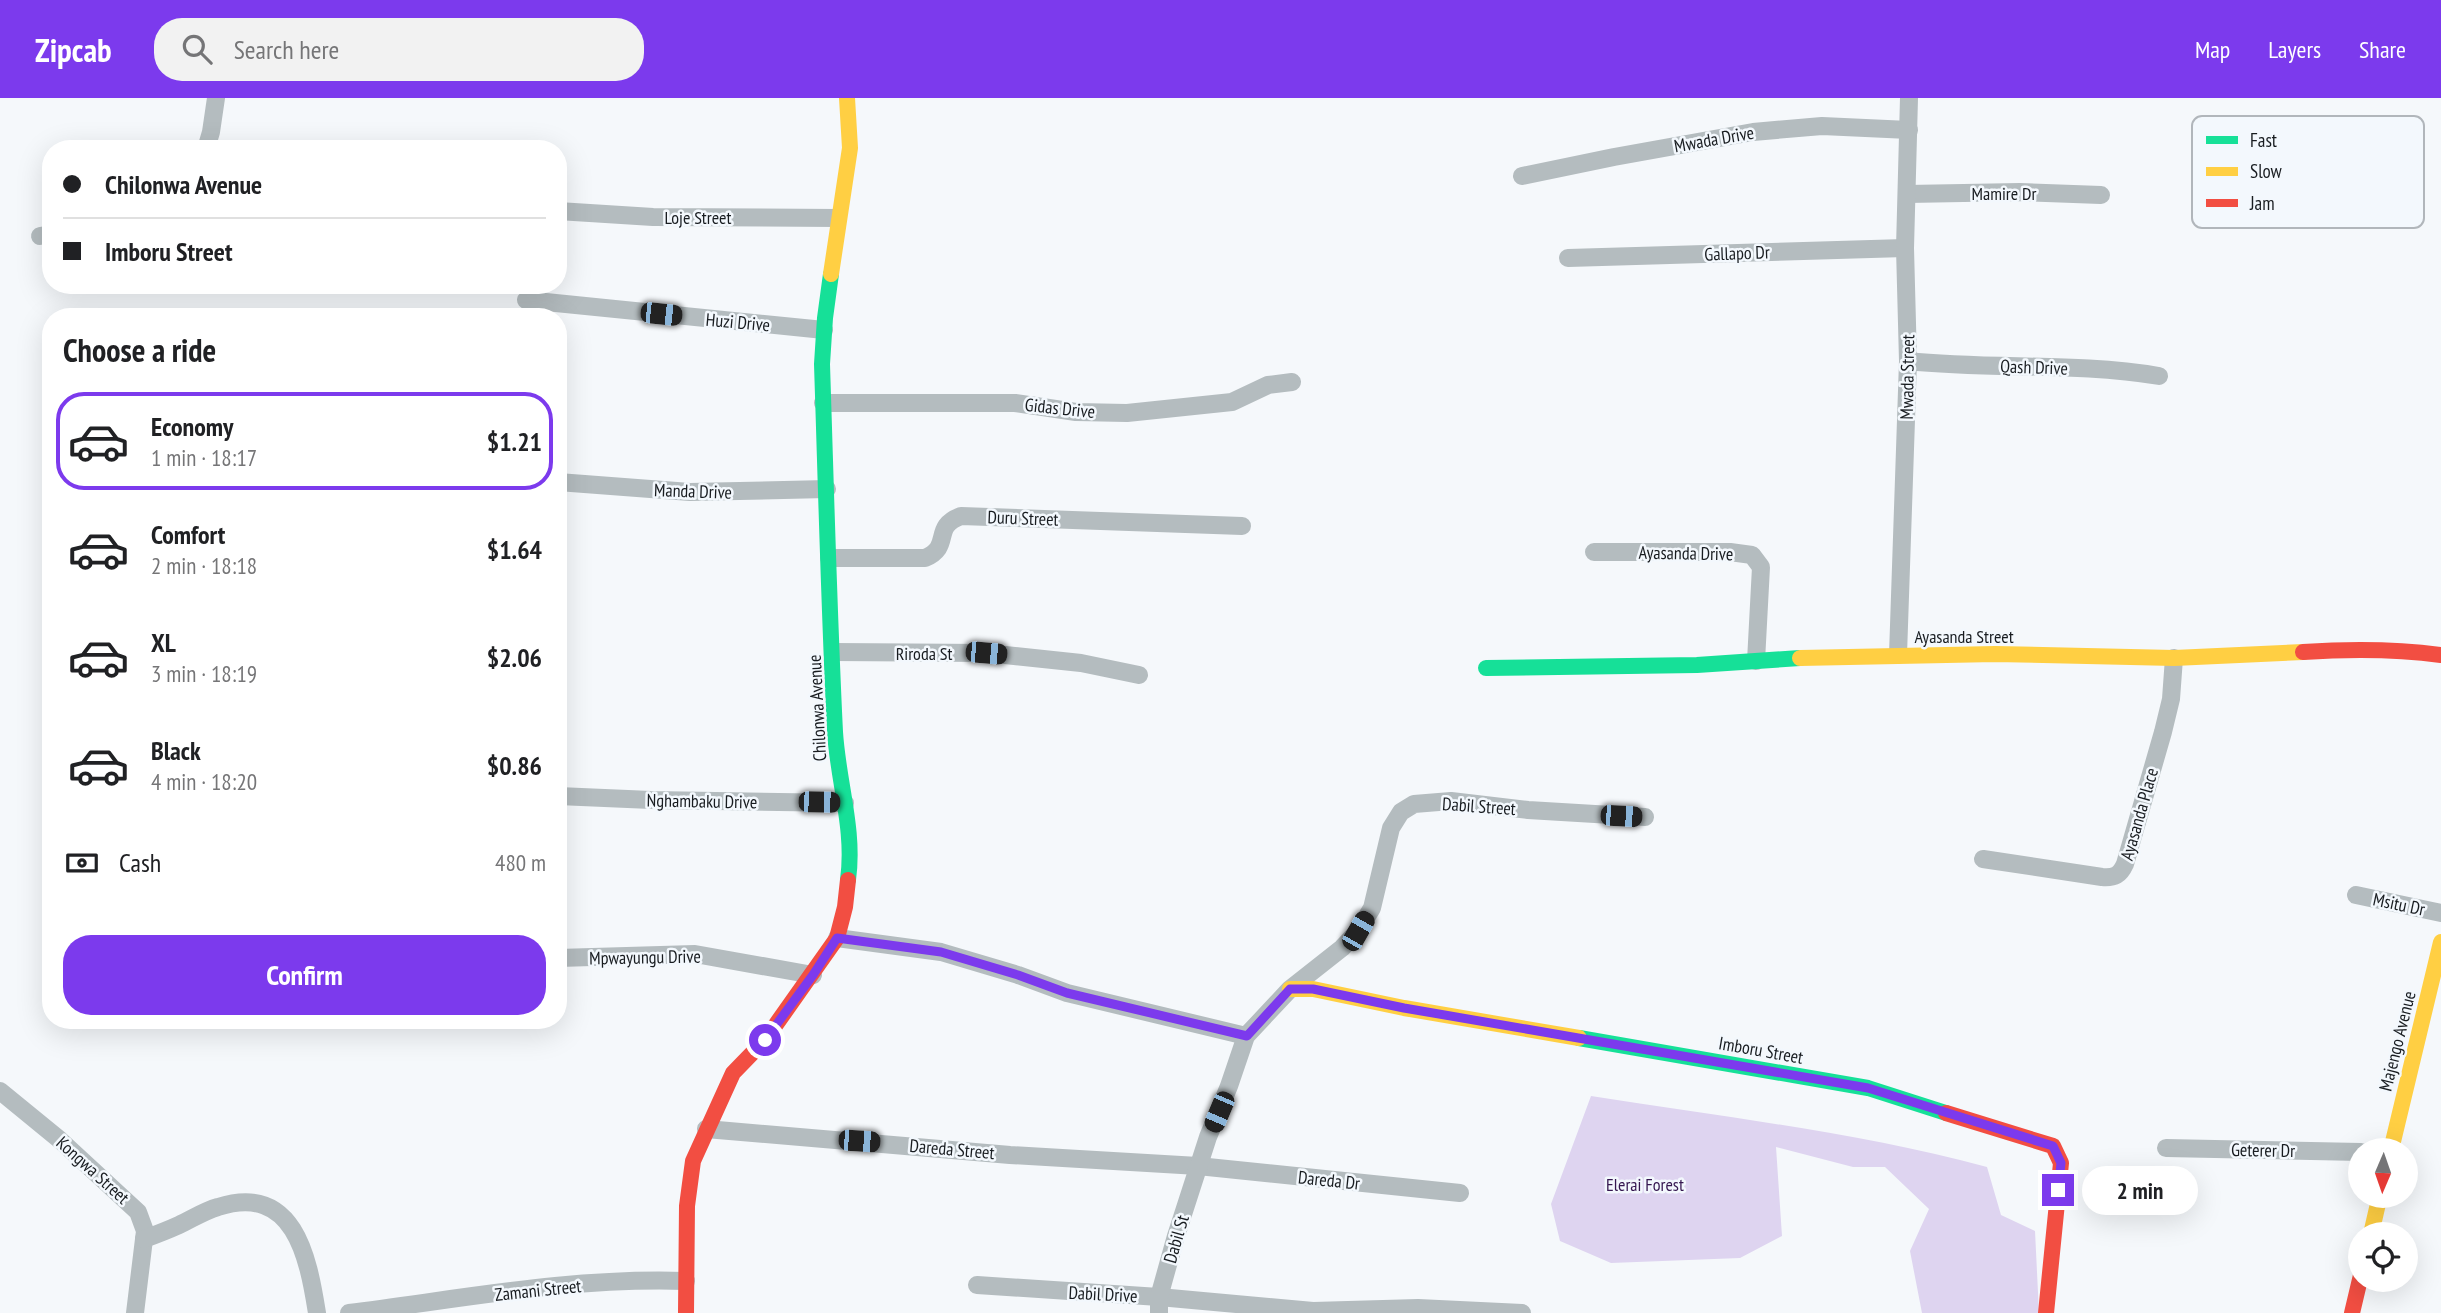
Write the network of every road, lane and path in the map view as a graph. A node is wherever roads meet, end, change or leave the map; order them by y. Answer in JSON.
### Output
{"nodes":[{"id":1,"x":216,"y":98,"type":"edge"},
{"id":2,"x":847,"y":98,"type":"edge"},
{"id":3,"x":1909,"y":98,"type":"edge"},
{"id":4,"x":1909,"y":130,"type":"junction"},
{"id":5,"x":209,"y":140,"type":"edge"},
{"id":6,"x":1522,"y":176,"type":"dead end"},
{"id":7,"x":1907,"y":194,"type":"junction"},
{"id":8,"x":2101,"y":195,"type":"dead end"},
{"id":9,"x":567,"y":212,"type":"edge"},
{"id":10,"x":838,"y":218,"type":"junction"},
{"id":11,"x":1905,"y":248,"type":"junction"},
{"id":12,"x":1568,"y":258,"type":"dead end"},
{"id":13,"x":526,"y":300,"type":"dead end"},
{"id":14,"x":824,"y":330,"type":"junction"},
{"id":15,"x":1909,"y":361,"type":"junction"},
{"id":16,"x":2159,"y":376,"type":"dead end"},
{"id":17,"x":1292,"y":382,"type":"dead end"},
{"id":18,"x":823,"y":403,"type":"junction"},
{"id":19,"x":567,"y":483,"type":"edge"},
{"id":20,"x":827,"y":489,"type":"junction"},
{"id":21,"x":1242,"y":526,"type":"dead end"},
{"id":22,"x":1594,"y":552,"type":"dead end"},
{"id":23,"x":829,"y":558,"type":"junction"},
{"id":24,"x":833,"y":652,"type":"junction"},
{"id":25,"x":2441,"y":654,"type":"edge"},
{"id":26,"x":1898,"y":655,"type":"junction"},
{"id":27,"x":2174,"y":658,"type":"junction"},
{"id":28,"x":1756,"y":661,"type":"junction"},
{"id":29,"x":1486,"y":668,"type":"dead end"},
{"id":30,"x":1139,"y":675,"type":"dead end"},
{"id":31,"x":567,"y":796,"type":"edge"},
{"id":32,"x":845,"y":803,"type":"junction"},
{"id":33,"x":1645,"y":817,"type":"dead end"},
{"id":34,"x":1983,"y":859,"type":"dead end"},
{"id":35,"x":2356,"y":895,"type":"dead end"},
{"id":36,"x":2441,"y":913,"type":"edge"},
{"id":37,"x":837,"y":938,"type":"junction"},
{"id":38,"x":2441,"y":942,"type":"edge"},
{"id":39,"x":567,"y":958,"type":"edge"},
{"id":40,"x":813,"y":975,"type":"junction"},
{"id":41,"x":1290,"y":989,"type":"junction"},
{"id":42,"x":1247,"y":1036,"type":"junction"},
{"id":43,"x":0,"y":1091,"type":"edge"},
{"id":44,"x":706,"y":1129,"type":"junction"},
{"id":45,"x":2394,"y":1138,"type":"edge"},
{"id":46,"x":2166,"y":1148,"type":"dead end"},
{"id":47,"x":2348,"y":1152,"type":"edge"},
{"id":48,"x":1198,"y":1167,"type":"junction"},
{"id":49,"x":1460,"y":1192,"type":"dead end"},
{"id":50,"x":144,"y":1239,"type":"junction"},
{"id":51,"x":686,"y":1281,"type":"junction"},
{"id":52,"x":977,"y":1284,"type":"dead end"},
{"id":53,"x":2357,"y":1292,"type":"edge"},
{"id":54,"x":1159,"y":1305,"type":"edge"},
{"id":55,"x":135,"y":1313,"type":"edge"},
{"id":56,"x":317,"y":1313,"type":"edge"},
{"id":57,"x":349,"y":1313,"type":"edge"},
{"id":58,"x":686,"y":1313,"type":"edge"},
{"id":59,"x":1522,"y":1313,"type":"edge"},
{"id":60,"x":2046,"y":1313,"type":"edge"},
{"id":61,"x":2352,"y":1313,"type":"edge"}],
"edges":[{"from":1,"to":5,"type":"street"},
{"from":2,"to":10,"type":"street","name":"Chilonwa Avenue"},
{"from":3,"to":4,"type":"street","name":"Mwada Street"},
{"from":4,"to":6,"type":"street","name":"Mwada Drive"},
{"from":4,"to":7,"type":"street","name":"Mwada Street"},
{"from":7,"to":8,"type":"street","name":"Mamire Dr"},
{"from":7,"to":11,"type":"street","name":"Mwada Street"},
{"from":9,"to":10,"type":"street","name":"Loje Street"},
{"from":10,"to":14,"type":"street","name":"Chilonwa Avenue"},
{"from":11,"to":12,"type":"street","name":"Gallapo Dr"},
{"from":11,"to":15,"type":"street","name":"Mwada Street"},
{"from":13,"to":14,"type":"street","name":"Huzi Drive"},
{"from":14,"to":18,"type":"street","name":"Chilonwa Avenue"},
{"from":15,"to":16,"type":"street","name":"Qash Drive"},
{"from":15,"to":26,"type":"street","name":"Mwada Street"},
{"from":17,"to":18,"type":"street","name":"Gidas Drive"},
{"from":18,"to":20,"type":"street","name":"Chilonwa Avenue"},
{"from":19,"to":20,"type":"street","name":"Manda Drive"},
{"from":20,"to":23,"type":"street","name":"Chilonwa Avenue"},
{"from":21,"to":23,"type":"street","name":"Duru Street"},
{"from":22,"to":28,"type":"street","name":"Ayasanda Drive"},
{"from":23,"to":24,"type":"street","name":"Chilonwa Avenue"},
{"from":24,"to":30,"type":"street","name":"Riroda St"},
{"from":24,"to":32,"type":"street","name":"Chilonwa Avenue"},
{"from":25,"to":27,"type":"street","name":"Ayasanda Street"},
{"from":26,"to":27,"type":"street","name":"Ayasanda Street"},
{"from":26,"to":28,"type":"street","name":"Ayasanda Street"},
{"from":27,"to":34,"type":"street","name":"Ayasanda Place"},
{"from":28,"to":29,"type":"street","name":"Ayasanda Street"},
{"from":31,"to":32,"type":"street","name":"Nghambaku Drive"},
{"from":32,"to":37,"type":"street","name":"Chilonwa Avenue"},
{"from":33,"to":41,"type":"street","name":"Dabil Street"},
{"from":35,"to":36,"type":"street","name":"Msitu Dr"},
{"from":37,"to":40,"type":"street","name":"Chilonwa Avenue"},
{"from":37,"to":42,"type":"street"},
{"from":38,"to":45,"type":"street","name":"Majengo Avenue"},
{"from":39,"to":40,"type":"street","name":"Mpwayungu Drive"},
{"from":40,"to":44,"type":"street","name":"Chilonwa Avenue"},
{"from":41,"to":42,"type":"street","name":"Dabil Street"},
{"from":41,"to":60,"type":"street","name":"Imboru Street"},
{"from":42,"to":48,"type":"street","name":"Dabil Street"},
{"from":43,"to":50,"type":"street","name":"Kongwa Street"},
{"from":44,"to":48,"type":"street","name":"Dareda Street"},
{"from":44,"to":51,"type":"street","name":"Chilonwa Avenue"},
{"from":46,"to":47,"type":"street","name":"Geterer Dr"},
{"from":48,"to":49,"type":"street","name":"Dareda Dr"},
{"from":48,"to":54,"type":"street","name":"Dabil St"},
{"from":50,"to":55,"type":"street","name":"Kongwa Street"},
{"from":50,"to":56,"type":"street"},
{"from":51,"to":57,"type":"street","name":"Zamani Street"},
{"from":51,"to":58,"type":"street","name":"Chilonwa Avenue"},
{"from":52,"to":54,"type":"street","name":"Dabil Drive"},
{"from":53,"to":61,"type":"street"},
{"from":54,"to":59,"type":"street","name":"Dabil Drive"}]}
